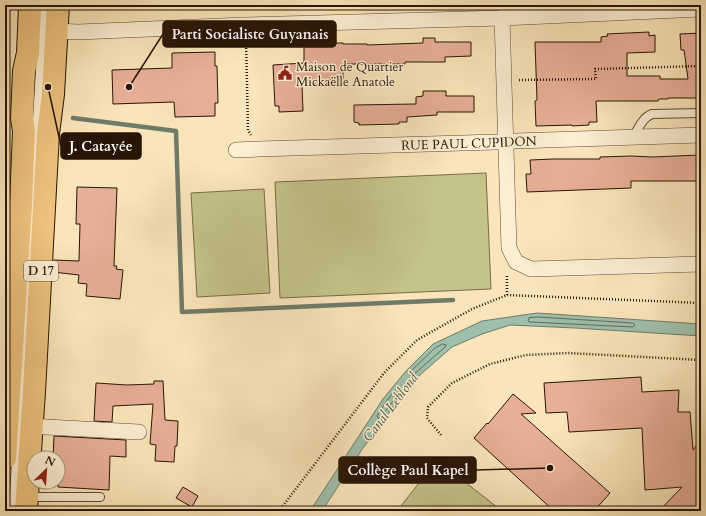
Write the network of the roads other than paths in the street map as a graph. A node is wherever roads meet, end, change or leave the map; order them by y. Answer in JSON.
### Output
{"nodes":[{"id":1,"x":30,"y":5,"type":"edge"},
{"id":2,"x":44,"y":5,"type":"edge"},
{"id":3,"x":58,"y":5,"type":"edge"},
{"id":4,"x":512,"y":5,"type":"edge"},
{"id":5,"x":685,"y":8,"type":"edge"},
{"id":6,"x":701,"y":9,"type":"edge"},
{"id":7,"x":502,"y":18,"type":"junction"},
{"id":8,"x":57,"y":31,"type":"junction"},
{"id":9,"x":701,"y":113,"type":"edge"},
{"id":10,"x":701,"y":135,"type":"edge"},
{"id":11,"x":634,"y":137,"type":"junction"},
{"id":12,"x":506,"y":141,"type":"junction"},
{"id":13,"x":236,"y":150,"type":"dead end"},
{"id":14,"x":701,"y":264,"type":"edge"},
{"id":15,"x":32,"y":426,"type":"junction"},
{"id":16,"x":139,"y":432,"type":"dead end"},
{"id":17,"x":5,"y":458,"type":"edge"},
{"id":18,"x":100,"y":497,"type":"dead end"},
{"id":19,"x":22,"y":506,"type":"edge"}],
"edges":[{"from":1,"to":17,"type":"main road","number":"D 17"},
{"from":2,"to":19,"type":"lane"},
{"from":3,"to":8,"type":"main road","number":"D 17"},
{"from":4,"to":7,"type":"street"},
{"from":5,"to":6,"type":"street"},
{"from":5,"to":7,"type":"street"},
{"from":7,"to":8,"type":"street"},
{"from":7,"to":12,"type":"street"},
{"from":8,"to":15,"type":"main road","number":"D 17"},
{"from":9,"to":11,"type":"lane"},
{"from":10,"to":11,"type":"street","name":"RUE PAUL CUPIDON"},
{"from":11,"to":12,"type":"street","name":"RUE PAUL CUPIDON"},
{"from":12,"to":13,"type":"street","name":"RUE PAUL CUPIDON"},
{"from":12,"to":14,"type":"street"},
{"from":15,"to":16,"type":"street"},
{"from":15,"to":19,"type":"main road","number":"D 17"},
{"from":18,"to":19,"type":"lane"}]}
